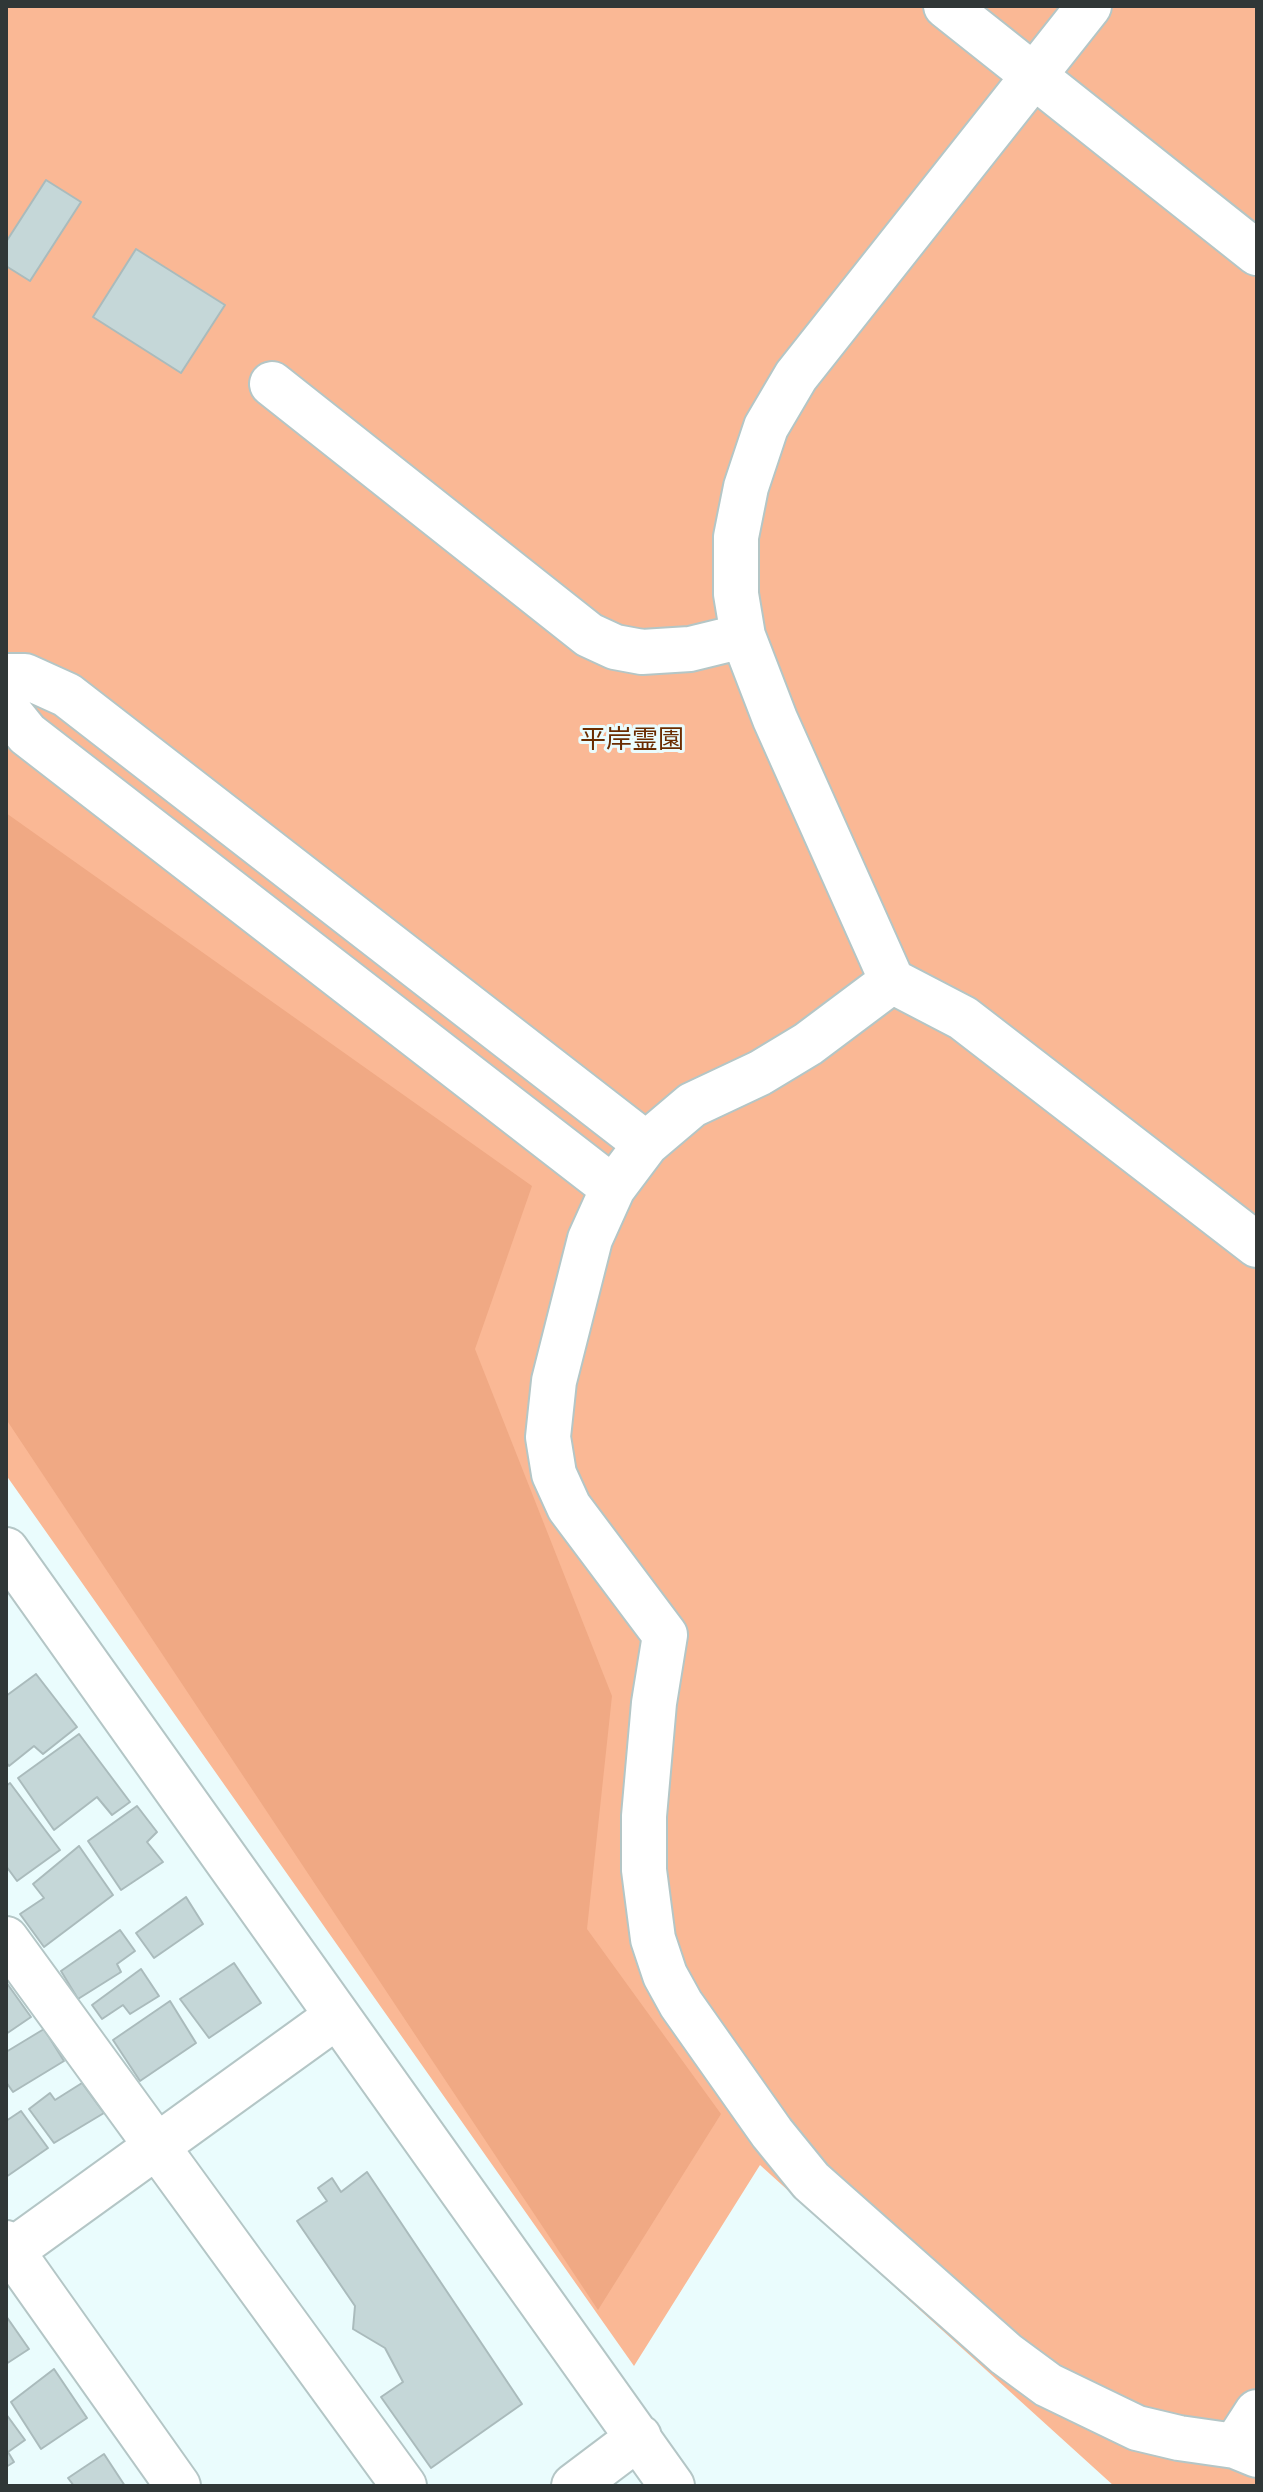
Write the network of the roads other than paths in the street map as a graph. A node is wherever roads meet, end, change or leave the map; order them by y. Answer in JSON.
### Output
{"nodes":[{"id":1,"x":946,"y":6,"type":"edge"},
{"id":2,"x":1089,"y":6,"type":"edge"},
{"id":3,"x":1034,"y":75,"type":"junction"},
{"id":4,"x":1257,"y":253,"type":"edge"},
{"id":5,"x":272,"y":384,"type":"dead end"},
{"id":6,"x":743,"y":636,"type":"junction"},
{"id":7,"x":6,"y":676,"type":"edge"},
{"id":8,"x":6,"y":708,"type":"edge"},
{"id":9,"x":892,"y":981,"type":"junction"},
{"id":10,"x":646,"y":1144,"type":"junction"},
{"id":11,"x":613,"y":1188,"type":"junction"},
{"id":12,"x":1257,"y":1245,"type":"edge"},
{"id":13,"x":6,"y":1550,"type":"edge"},
{"id":14,"x":6,"y":1939,"type":"edge"},
{"id":15,"x":337,"y":2016,"type":"junction"},
{"id":16,"x":156,"y":2146,"type":"junction"},
{"id":17,"x":8,"y":2249,"type":"edge"},
{"id":18,"x":639,"y":2437,"type":"junction"},
{"id":19,"x":1250,"y":2437,"type":"edge"},
{"id":20,"x":178,"y":2486,"type":"edge"},
{"id":21,"x":404,"y":2486,"type":"edge"},
{"id":22,"x":574,"y":2486,"type":"edge"},
{"id":23,"x":672,"y":2486,"type":"edge"}],
"edges":[{"from":1,"to":3,"type":"street"},
{"from":2,"to":3,"type":"street"},
{"from":3,"to":4,"type":"street"},
{"from":3,"to":6,"type":"street"},
{"from":5,"to":6,"type":"street"},
{"from":6,"to":9,"type":"street"},
{"from":7,"to":10,"type":"street"},
{"from":8,"to":11,"type":"street"},
{"from":9,"to":10,"type":"street"},
{"from":9,"to":12,"type":"street"},
{"from":10,"to":11,"type":"street"},
{"from":11,"to":19,"type":"street"},
{"from":13,"to":15,"type":"street"},
{"from":14,"to":16,"type":"street"},
{"from":15,"to":16,"type":"street"},
{"from":15,"to":18,"type":"street"},
{"from":16,"to":17,"type":"street"},
{"from":16,"to":21,"type":"street"},
{"from":17,"to":20,"type":"street"},
{"from":18,"to":22,"type":"street"},
{"from":18,"to":23,"type":"street"}]}
